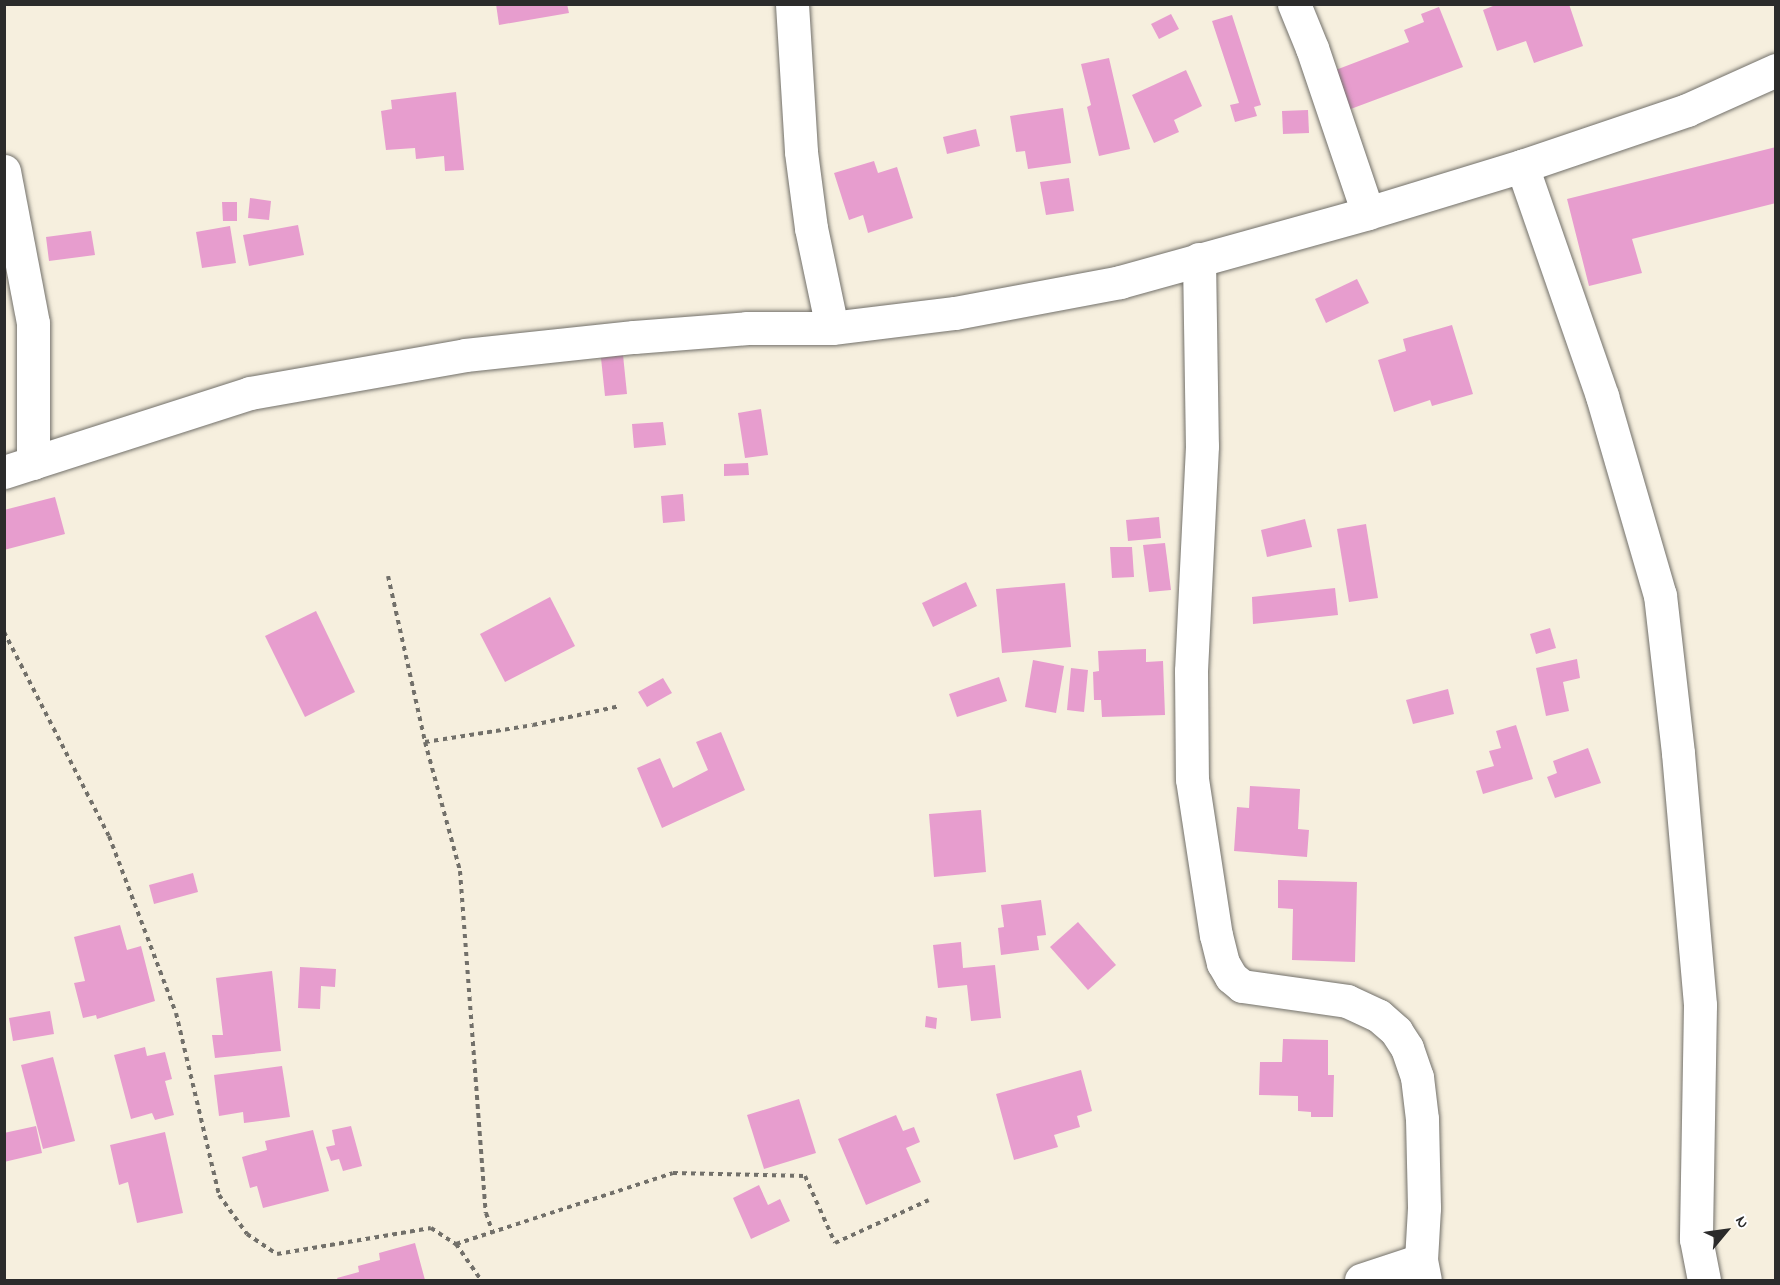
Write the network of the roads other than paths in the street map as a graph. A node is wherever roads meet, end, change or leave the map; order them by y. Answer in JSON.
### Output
{"nodes":[{"id":1,"x":792,"y":4,"type":"edge"},
{"id":2,"x":1293,"y":4,"type":"edge"},
{"id":3,"x":1776,"y":70,"type":"edge"},
{"id":4,"x":1522,"y":166,"type":"junction"},
{"id":5,"x":4,"y":171,"type":"edge"},
{"id":6,"x":1368,"y":213,"type":"junction"},
{"id":7,"x":1199,"y":259,"type":"junction"},
{"id":8,"x":832,"y":328,"type":"junction"},
{"id":9,"x":19,"y":468,"type":"edge"},
{"id":10,"x":1423,"y":1270,"type":"edge"},
{"id":11,"x":1361,"y":1281,"type":"edge"},
{"id":12,"x":1704,"y":1281,"type":"edge"}],
"edges":[{"from":1,"to":8,"type":"street"},
{"from":2,"to":6,"type":"street"},
{"from":3,"to":4,"type":"street"},
{"from":4,"to":6,"type":"street"},
{"from":4,"to":12,"type":"street"},
{"from":5,"to":9,"type":"street"},
{"from":6,"to":7,"type":"street"},
{"from":7,"to":8,"type":"street"},
{"from":7,"to":10,"type":"street"},
{"from":8,"to":9,"type":"street"},
{"from":10,"to":11,"type":"street"}]}
